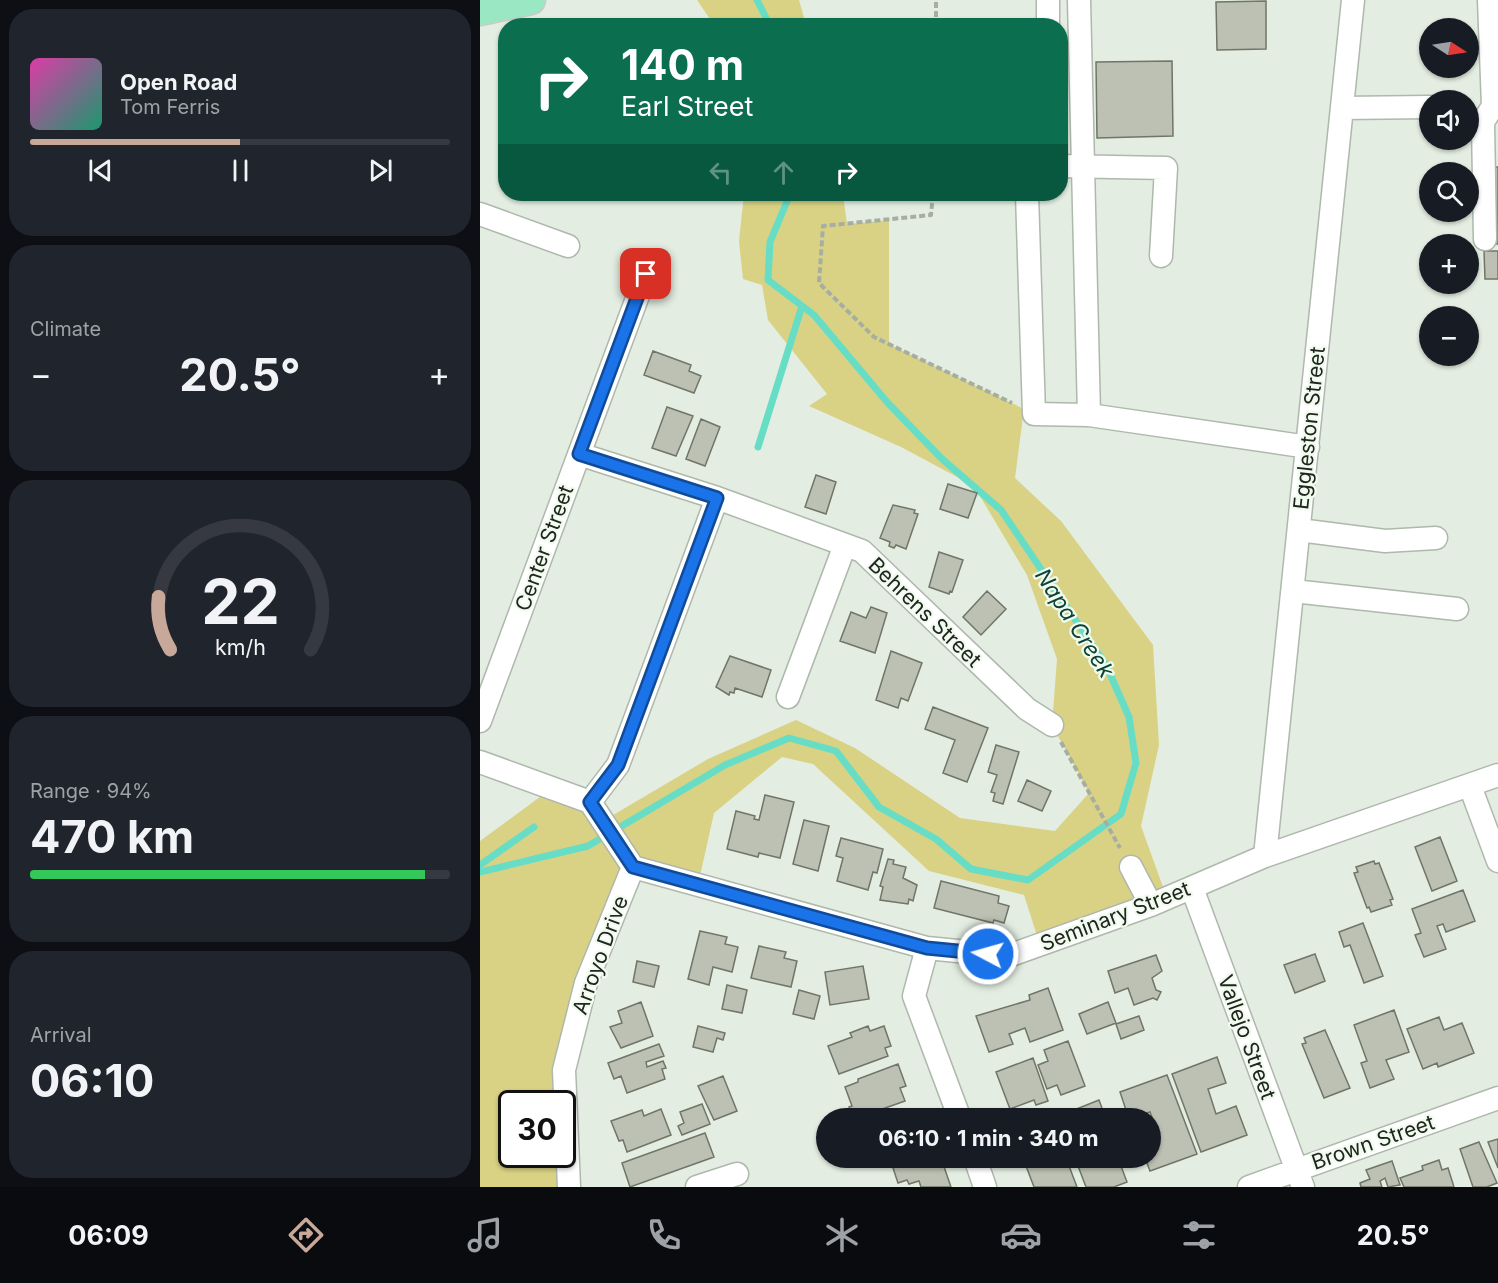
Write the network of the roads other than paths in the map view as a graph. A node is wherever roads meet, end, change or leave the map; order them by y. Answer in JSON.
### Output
{"nodes":[{"id":1,"x":531,"y":0,"type":"edge"},
{"id":2,"x":1048,"y":0,"type":"edge"},
{"id":3,"x":1080,"y":0,"type":"edge"},
{"id":4,"x":1353,"y":0,"type":"edge"},
{"id":5,"x":1489,"y":0,"type":"edge"},
{"id":6,"x":480,"y":11,"type":"edge"},
{"id":7,"x":1048,"y":18,"type":"edge"},
{"id":8,"x":1479,"y":106,"type":"edge"},
{"id":9,"x":1495,"y":106,"type":"edge"},
{"id":10,"x":1419,"y":107,"type":"edge"},
{"id":11,"x":1342,"y":108,"type":"junction"},
{"id":12,"x":1068,"y":166,"type":"edge"},
{"id":13,"x":1083,"y":166,"type":"junction"},
{"id":14,"x":1027,"y":201,"type":"edge"},
{"id":15,"x":480,"y":214,"type":"edge"},
{"id":16,"x":1485,"y":240,"type":"dead end"},
{"id":17,"x":568,"y":246,"type":"dead end"},
{"id":18,"x":1161,"y":256,"type":"dead end"},
{"id":19,"x":646,"y":274,"type":"dead end"},
{"id":20,"x":1089,"y":415,"type":"junction"},
{"id":21,"x":1308,"y":447,"type":"junction"},
{"id":22,"x":579,"y":454,"type":"junction"},
{"id":23,"x":717,"y":498,"type":"junction"},
{"id":24,"x":1299,"y":530,"type":"junction"},
{"id":25,"x":1436,"y":538,"type":"dead end"},
{"id":26,"x":845,"y":545,"type":"junction"},
{"id":27,"x":1293,"y":591,"type":"junction"},
{"id":28,"x":1457,"y":609,"type":"dead end"},
{"id":29,"x":788,"y":697,"type":"dead end"},
{"id":30,"x":480,"y":721,"type":"edge"},
{"id":31,"x":1052,"y":725,"type":"road end"},
{"id":32,"x":480,"y":762,"type":"edge"},
{"id":33,"x":1498,"y":775,"type":"edge"},
{"id":34,"x":1470,"y":786,"type":"junction"},
{"id":35,"x":593,"y":806,"type":"junction"},
{"id":36,"x":1265,"y":856,"type":"junction"},
{"id":37,"x":629,"y":861,"type":"junction"},
{"id":38,"x":1498,"y":861,"type":"edge"},
{"id":39,"x":1131,"y":867,"type":"road end"},
{"id":40,"x":1192,"y":888,"type":"junction"},
{"id":41,"x":1151,"y":904,"type":"junction"},
{"id":42,"x":927,"y":948,"type":"junction"},
{"id":43,"x":1498,"y":1098,"type":"edge"},
{"id":44,"x":956,"y":1108,"type":"edge"},
{"id":45,"x":979,"y":1168,"type":"edge"},
{"id":46,"x":736,"y":1174,"type":"dead end"},
{"id":47,"x":1299,"y":1178,"type":"edge"},
{"id":48,"x":569,"y":1187,"type":"edge"},
{"id":49,"x":697,"y":1187,"type":"edge"},
{"id":50,"x":986,"y":1187,"type":"edge"},
{"id":51,"x":1249,"y":1187,"type":"edge"}],
"edges":[{"from":1,"to":6,"type":"main road"},
{"from":2,"to":7,"type":"street"},
{"from":3,"to":13,"type":"street"},
{"from":4,"to":11,"type":"street","name":"Eggleston Street"},
{"from":5,"to":9,"type":"street"},
{"from":8,"to":9,"type":"street"},
{"from":9,"to":16,"type":"street"},
{"from":10,"to":11,"type":"street"},
{"from":11,"to":21,"type":"street","name":"Eggleston Street"},
{"from":12,"to":13,"type":"street"},
{"from":13,"to":18,"type":"street"},
{"from":13,"to":20,"type":"street"},
{"from":14,"to":20,"type":"street"},
{"from":15,"to":17,"type":"street"},
{"from":19,"to":22,"type":"street","name":"Center Street"},
{"from":20,"to":21,"type":"street"},
{"from":21,"to":24,"type":"street","name":"Eggleston Street"},
{"from":22,"to":23,"type":"street","name":"Behrens Street"},
{"from":22,"to":30,"type":"street","name":"Center Street"},
{"from":23,"to":26,"type":"street","name":"Behrens Street"},
{"from":23,"to":35,"type":"street"},
{"from":24,"to":25,"type":"street"},
{"from":24,"to":27,"type":"street","name":"Eggleston Street"},
{"from":26,"to":29,"type":"street"},
{"from":26,"to":31,"type":"street","name":"Behrens Street"},
{"from":27,"to":28,"type":"street"},
{"from":27,"to":36,"type":"street","name":"Eggleston Street"},
{"from":32,"to":35,"type":"street"},
{"from":33,"to":34,"type":"street","name":"Seminary Street"},
{"from":34,"to":36,"type":"street","name":"Seminary Street"},
{"from":34,"to":38,"type":"street"},
{"from":35,"to":37,"type":"street"},
{"from":36,"to":40,"type":"street","name":"Seminary Street"},
{"from":37,"to":42,"type":"street","name":"Seminary Street"},
{"from":37,"to":48,"type":"street","name":"Arroyo Drive"},
{"from":39,"to":41,"type":"street"},
{"from":40,"to":41,"type":"street","name":"Seminary Street"},
{"from":40,"to":47,"type":"street","name":"Vallejo Street"},
{"from":41,"to":42,"type":"street","name":"Seminary Street"},
{"from":42,"to":44,"type":"street"},
{"from":43,"to":47,"type":"street","name":"Brown Street"},
{"from":45,"to":50,"type":"street"},
{"from":46,"to":49,"type":"street"},
{"from":47,"to":51,"type":"street","name":"Brown Street"}]}
